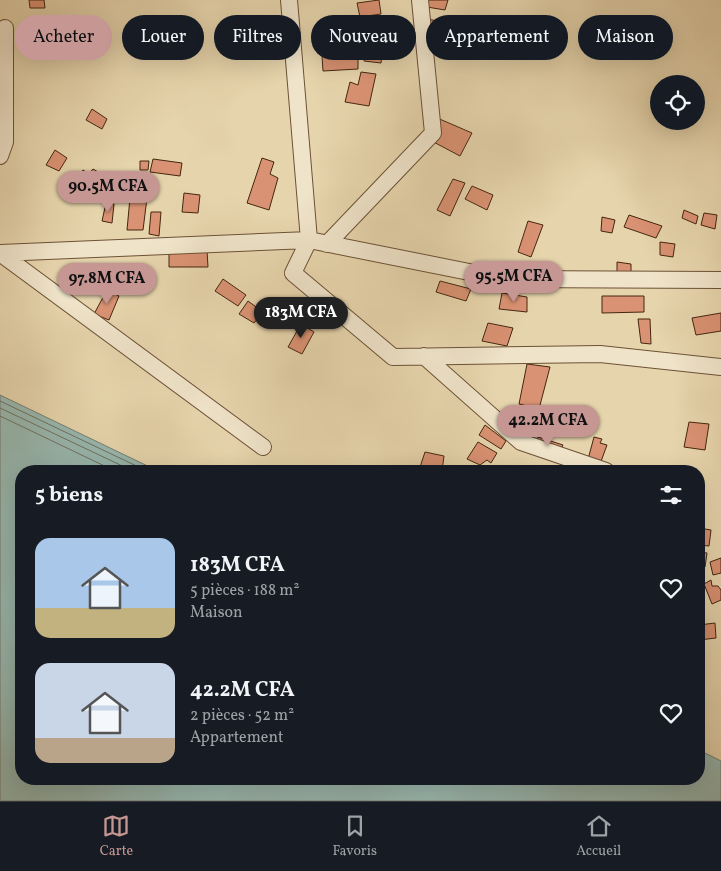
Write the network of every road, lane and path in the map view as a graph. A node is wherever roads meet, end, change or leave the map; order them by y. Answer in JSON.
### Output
{"nodes":[{"id":1,"x":289,"y":0,"type":"edge"},
{"id":2,"x":420,"y":0,"type":"edge"},
{"id":3,"x":5,"y":28,"type":"dead end"},
{"id":4,"x":0,"y":156,"type":"edge"},
{"id":5,"x":309,"y":240,"type":"junction"},
{"id":6,"x":327,"y":244,"type":"junction"},
{"id":7,"x":721,"y":280,"type":"edge"},
{"id":8,"x":424,"y":356,"type":"junction"},
{"id":9,"x":721,"y":367,"type":"edge"},
{"id":10,"x":262,"y":447,"type":"dead end"},
{"id":11,"x":588,"y":465,"type":"edge"}],
"edges":[{"from":1,"to":5,"type":"street"},
{"from":2,"to":6,"type":"street"},
{"from":3,"to":4,"type":"street"},
{"from":5,"to":6,"type":"street"},
{"from":5,"to":8,"type":"street"},
{"from":5,"to":10,"type":"street"},
{"from":6,"to":7,"type":"street"},
{"from":8,"to":9,"type":"street"},
{"from":8,"to":11,"type":"street"}]}
